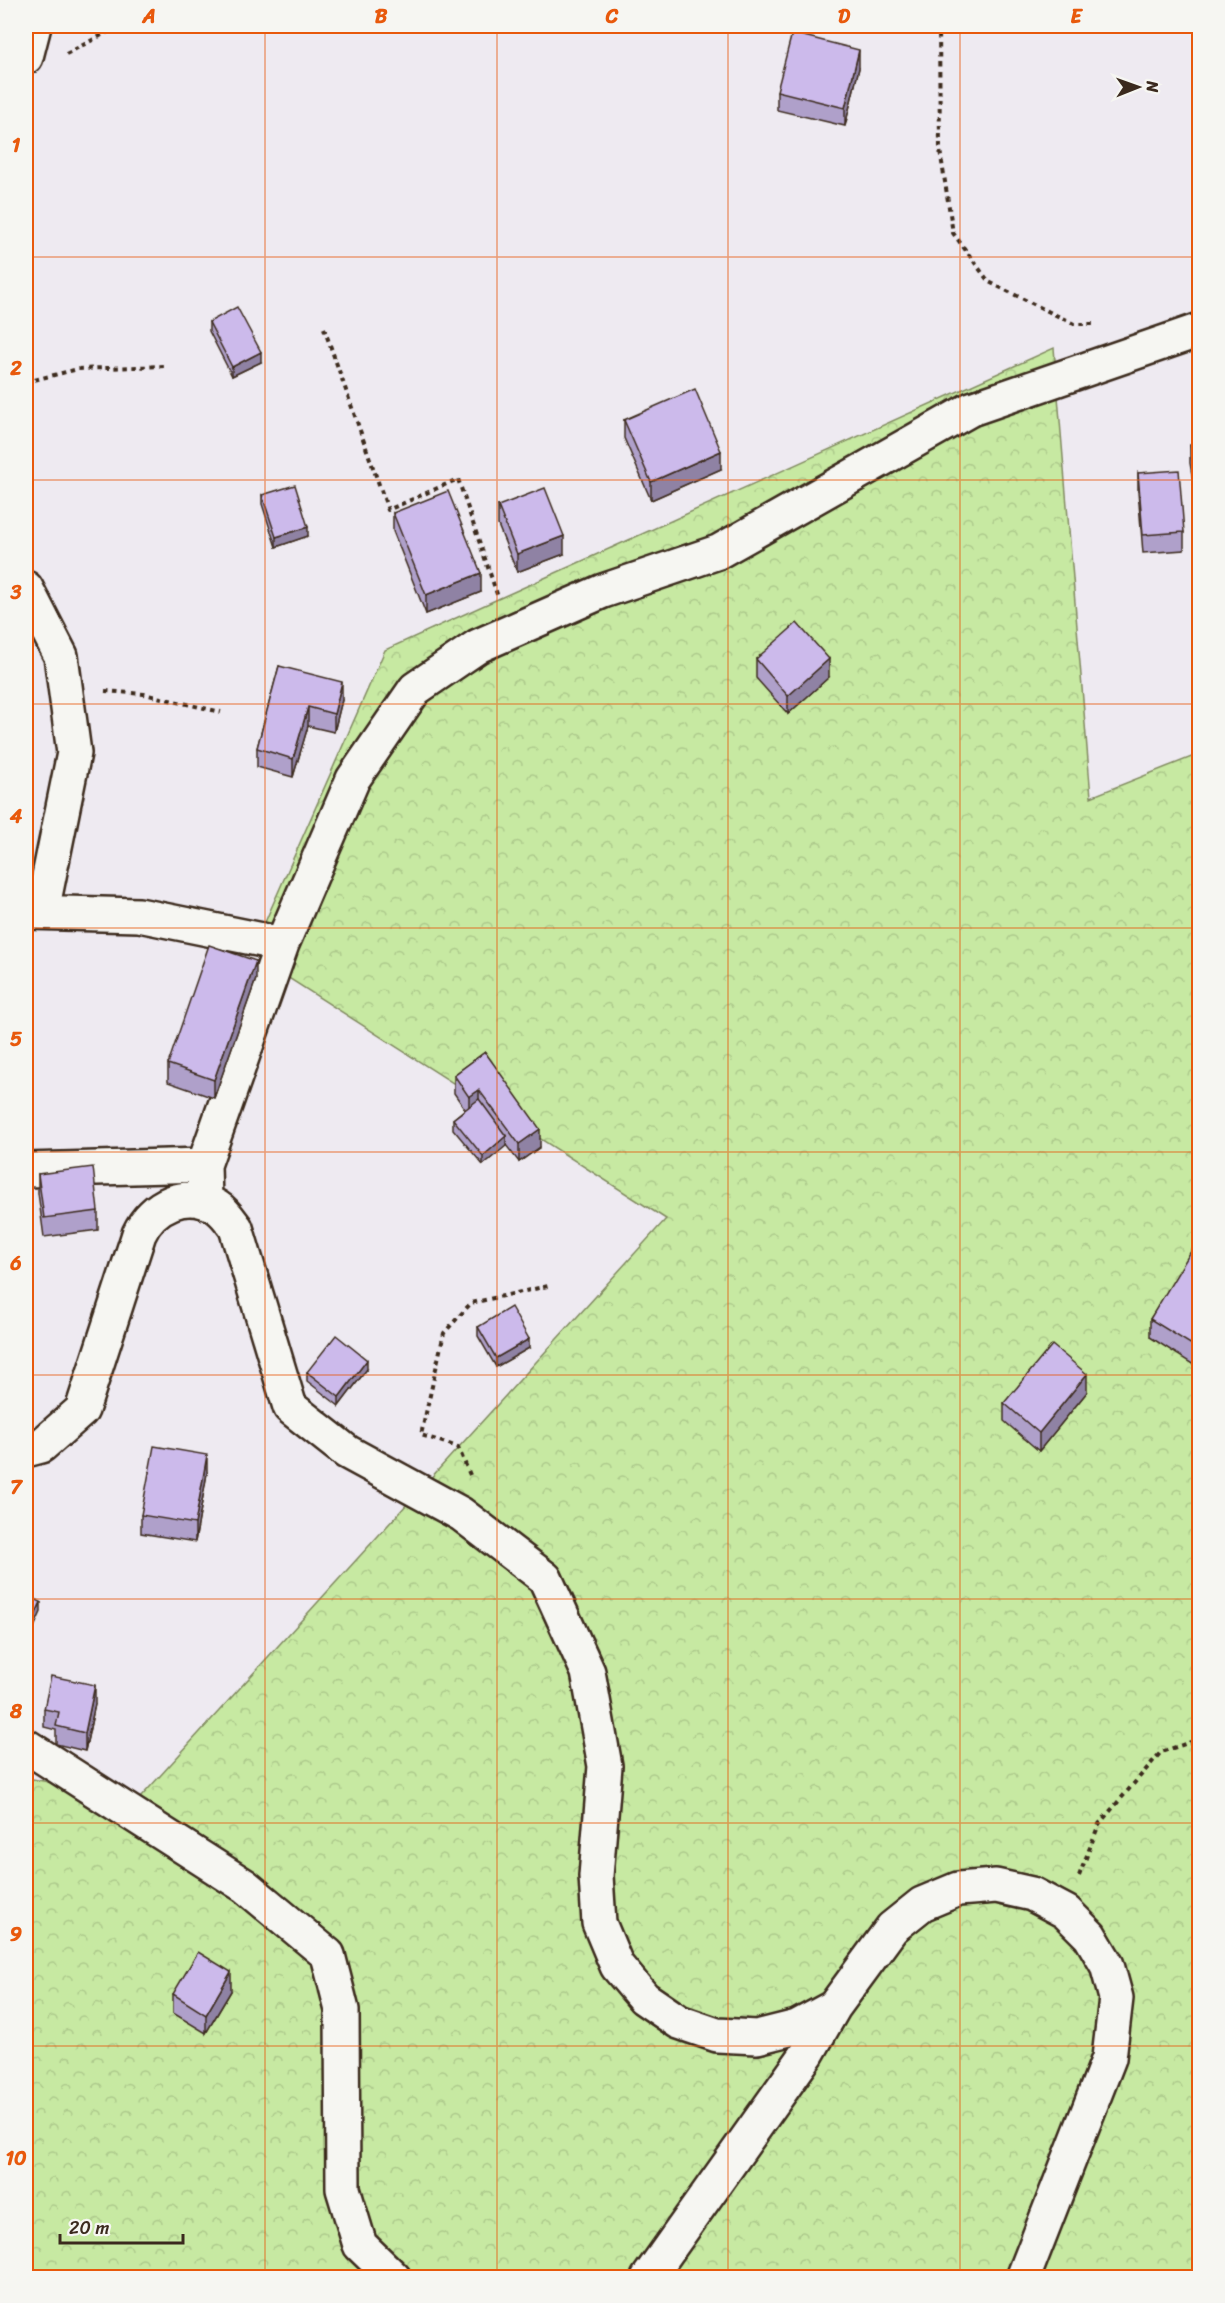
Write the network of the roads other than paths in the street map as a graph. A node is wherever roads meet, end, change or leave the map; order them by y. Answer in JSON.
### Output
{"nodes":[{"id":1,"x":34,"y":26,"type":"edge"},
{"id":2,"x":41,"y":58,"type":"edge"},
{"id":3,"x":1200,"y":330,"type":"edge"},
{"id":4,"x":26,"y":588,"type":"edge"},
{"id":5,"x":34,"y":911,"type":"edge"},
{"id":6,"x":282,"y":944,"type":"junction"},
{"id":7,"x":204,"y":1165,"type":"junction"},
{"id":8,"x":26,"y":1170,"type":"edge"},
{"id":9,"x":205,"y":1201,"type":"junction"},
{"id":10,"x":26,"y":1450,"type":"edge"},
{"id":11,"x":26,"y":1746,"type":"edge"},
{"id":12,"x":834,"y":2007,"type":"junction"},
{"id":13,"x":394,"y":2277,"type":"edge"},
{"id":14,"x":648,"y":2277,"type":"edge"},
{"id":15,"x":1023,"y":2277,"type":"edge"}],
"edges":[{"from":1,"to":2,"type":"street"},
{"from":3,"to":6,"type":"street"},
{"from":4,"to":5,"type":"street"},
{"from":5,"to":6,"type":"street"},
{"from":6,"to":7,"type":"street"},
{"from":7,"to":8,"type":"street"},
{"from":7,"to":9,"type":"street"},
{"from":9,"to":10,"type":"street"},
{"from":9,"to":12,"type":"street"},
{"from":11,"to":13,"type":"street"},
{"from":12,"to":14,"type":"street"},
{"from":12,"to":15,"type":"street"}]}
